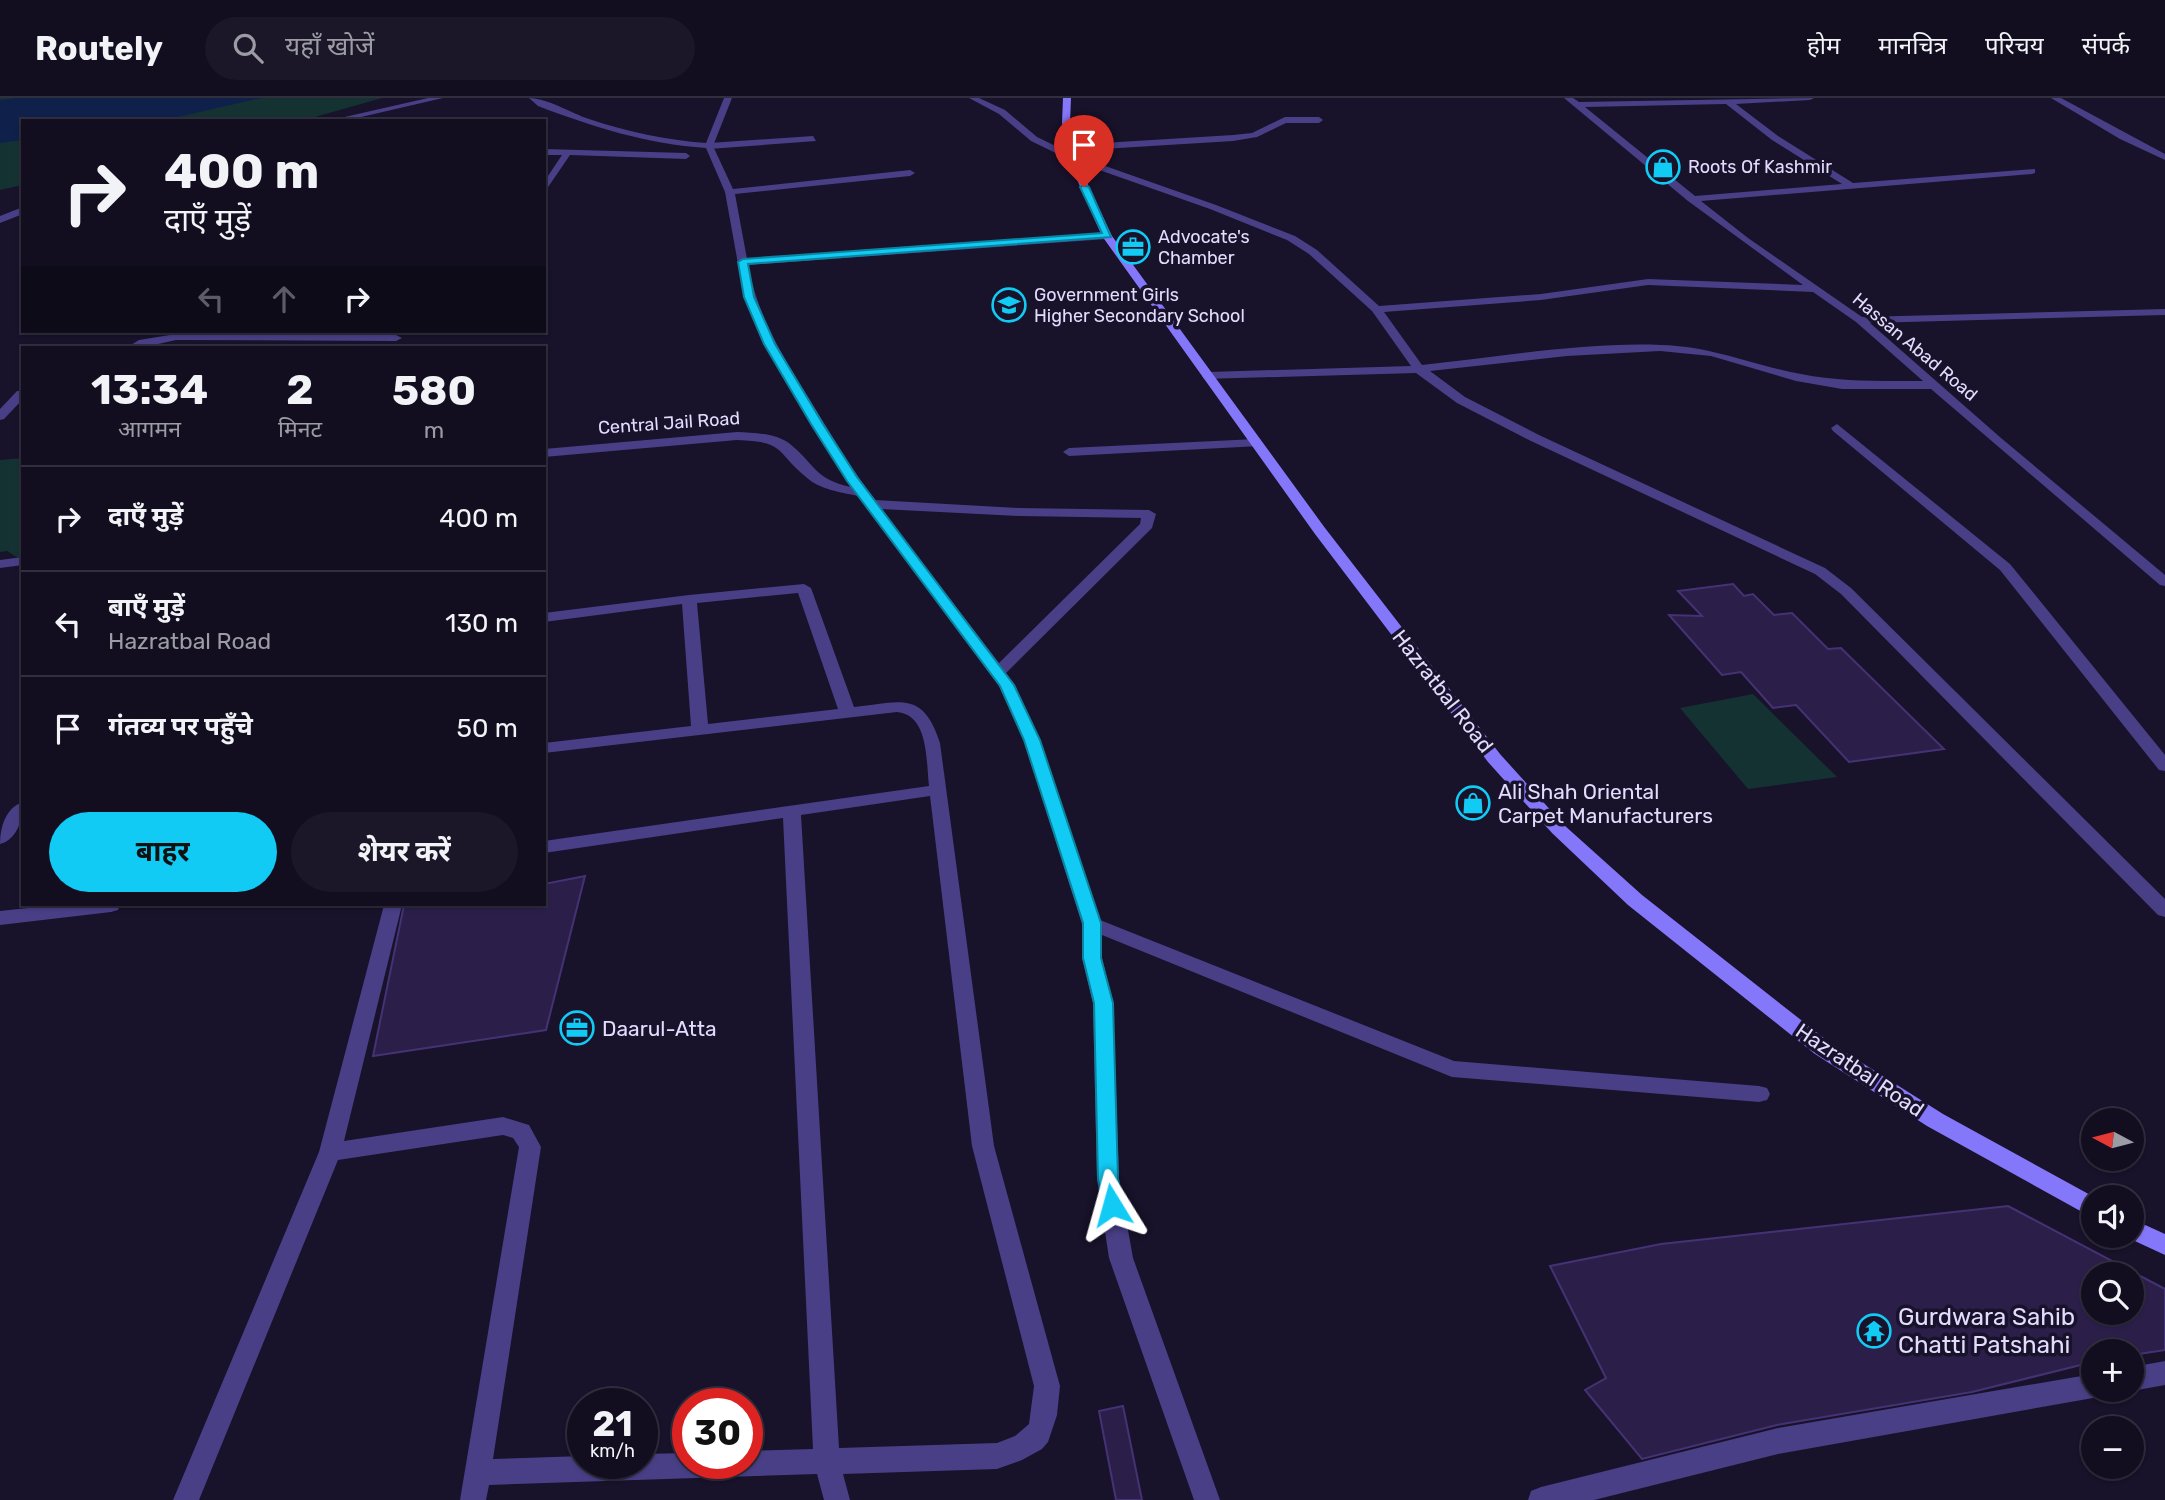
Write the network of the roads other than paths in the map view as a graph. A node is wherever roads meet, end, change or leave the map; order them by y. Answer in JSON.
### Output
{"nodes":[{"id":1,"x":439,"y":98,"type":"edge"},
{"id":2,"x":533,"y":98,"type":"edge"},
{"id":3,"x":728,"y":98,"type":"edge"},
{"id":4,"x":973,"y":98,"type":"edge"},
{"id":5,"x":1068,"y":98,"type":"edge"},
{"id":6,"x":1810,"y":98,"type":"edge"},
{"id":7,"x":2055,"y":98,"type":"edge"},
{"id":8,"x":1572,"y":101,"type":"edge"},
{"id":9,"x":1728,"y":102,"type":"junction"},
{"id":10,"x":340,"y":119,"type":"edge"},
{"id":11,"x":1319,"y":120,"type":"dead end"},
{"id":12,"x":813,"y":139,"type":"dead end"},
{"id":13,"x":546,"y":152,"type":"edge"},
{"id":14,"x":568,"y":152,"type":"junction"},
{"id":15,"x":712,"y":152,"type":"junction"},
{"id":16,"x":1070,"y":152,"type":"junction"},
{"id":17,"x":2165,"y":156,"type":"edge"},
{"id":18,"x":2032,"y":171,"type":"dead end"},
{"id":19,"x":910,"y":173,"type":"dead end"},
{"id":20,"x":1849,"y":184,"type":"junction"},
{"id":21,"x":546,"y":187,"type":"edge"},
{"id":22,"x":730,"y":192,"type":"junction"},
{"id":23,"x":1691,"y":199,"type":"junction"},
{"id":24,"x":21,"y":211,"type":"edge"},
{"id":25,"x":1,"y":219,"type":"edge"},
{"id":26,"x":1107,"y":236,"type":"junction"},
{"id":27,"x":743,"y":262,"type":"junction"},
{"id":28,"x":1814,"y":289,"type":"junction"},
{"id":29,"x":1376,"y":309,"type":"junction"},
{"id":30,"x":2165,"y":312,"type":"edge"},
{"id":31,"x":1860,"y":320,"type":"junction"},
{"id":32,"x":396,"y":338,"type":"dead end"},
{"id":33,"x":136,"y":346,"type":"edge"},
{"id":34,"x":1419,"y":369,"type":"junction"},
{"id":35,"x":1208,"y":376,"type":"junction"},
{"id":36,"x":1934,"y":385,"type":"junction"},
{"id":37,"x":0,"y":393,"type":"edge"},
{"id":38,"x":21,"y":394,"type":"edge"},
{"id":39,"x":21,"y":395,"type":"edge"},
{"id":40,"x":0,"y":416,"type":"edge"},
{"id":41,"x":1837,"y":428,"type":"dead end"},
{"id":42,"x":1256,"y":443,"type":"junction"},
{"id":43,"x":1069,"y":452,"type":"dead end"},
{"id":44,"x":546,"y":453,"type":"edge"},
{"id":45,"x":866,"y":498,"type":"junction"},
{"id":46,"x":1165,"y":513,"type":"dead end"},
{"id":47,"x":1149,"y":514,"type":"junction"},
{"id":48,"x":21,"y":561,"type":"edge"},
{"id":49,"x":0,"y":564,"type":"edge"},
{"id":50,"x":2165,"y":582,"type":"edge"},
{"id":51,"x":690,"y":599,"type":"junction"},
{"id":52,"x":546,"y":618,"type":"edge"},
{"id":53,"x":998,"y":673,"type":"junction"},
{"id":54,"x":848,"y":713,"type":"junction"},
{"id":55,"x":700,"y":730,"type":"junction"},
{"id":56,"x":546,"y":748,"type":"edge"},
{"id":57,"x":2165,"y":766,"type":"edge"},
{"id":58,"x":936,"y":790,"type":"junction"},
{"id":59,"x":21,"y":811,"type":"edge"},
{"id":60,"x":792,"y":811,"type":"junction"},
{"id":61,"x":0,"y":838,"type":"edge"},
{"id":62,"x":546,"y":847,"type":"edge"},
{"id":63,"x":102,"y":906,"type":"edge"},
{"id":64,"x":393,"y":906,"type":"edge"},
{"id":65,"x":2165,"y":910,"type":"edge"},
{"id":66,"x":0,"y":918,"type":"edge"},
{"id":67,"x":1092,"y":923,"type":"junction"},
{"id":68,"x":1759,"y":1094,"type":"dead end"},
{"id":69,"x":330,"y":1152,"type":"junction"},
{"id":70,"x":2081,"y":1201,"type":"edge"},
{"id":71,"x":2144,"y":1235,"type":"edge"},
{"id":72,"x":2165,"y":1245,"type":"edge"},
{"id":73,"x":2165,"y":1373,"type":"edge"},
{"id":74,"x":2144,"y":1377,"type":"edge"},
{"id":75,"x":2081,"y":1388,"type":"edge"},
{"id":76,"x":827,"y":1463,"type":"junction"},
{"id":77,"x":478,"y":1472,"type":"junction"},
{"id":78,"x":186,"y":1500,"type":"edge"},
{"id":79,"x":473,"y":1500,"type":"edge"},
{"id":80,"x":837,"y":1500,"type":"edge"},
{"id":81,"x":1207,"y":1500,"type":"edge"},
{"id":82,"x":1541,"y":1500,"type":"edge"}],
"edges":[{"from":1,"to":10,"type":"street"},
{"from":2,"to":15,"type":"street"},
{"from":3,"to":15,"type":"street"},
{"from":4,"to":16,"type":"street"},
{"from":5,"to":16,"type":"main road","name":"Hazratbal Road"},
{"from":6,"to":9,"type":"street"},
{"from":7,"to":17,"type":"street"},
{"from":8,"to":9,"type":"street"},
{"from":8,"to":23,"type":"street","name":"Hassan Abad Road"},
{"from":9,"to":20,"type":"street"},
{"from":11,"to":16,"type":"street"},
{"from":12,"to":15,"type":"street"},
{"from":13,"to":14,"type":"street"},
{"from":14,"to":15,"type":"street"},
{"from":14,"to":21,"type":"street"},
{"from":15,"to":22,"type":"street"},
{"from":16,"to":26,"type":"main road","name":"Hazratbal Road"},
{"from":16,"to":29,"type":"street"},
{"from":18,"to":20,"type":"street"},
{"from":19,"to":22,"type":"street"},
{"from":20,"to":23,"type":"street"},
{"from":22,"to":27,"type":"street"},
{"from":23,"to":28,"type":"street","name":"Hassan Abad Road"},
{"from":24,"to":25,"type":"street"},
{"from":26,"to":27,"type":"street"},
{"from":26,"to":35,"type":"main road","name":"Hazratbal Road"},
{"from":27,"to":45,"type":"street"},
{"from":28,"to":29,"type":"street"},
{"from":28,"to":31,"type":"street","name":"Hassan Abad Road"},
{"from":29,"to":34,"type":"street"},
{"from":30,"to":31,"type":"street"},
{"from":31,"to":36,"type":"street","name":"Hassan Abad Road"},
{"from":32,"to":33,"type":"street"},
{"from":34,"to":35,"type":"street"},
{"from":34,"to":36,"type":"street"},
{"from":34,"to":65,"type":"street"},
{"from":35,"to":42,"type":"main road","name":"Hazratbal Road"},
{"from":36,"to":50,"type":"street","name":"Hassan Abad Road"},
{"from":37,"to":38,"type":"street"},
{"from":39,"to":40,"type":"street"},
{"from":41,"to":57,"type":"street"},
{"from":42,"to":43,"type":"street"},
{"from":42,"to":70,"type":"main road","name":"Hazratbal Road"},
{"from":44,"to":45,"type":"street","name":"Central Jail Road"},
{"from":45,"to":47,"type":"street","name":"Central Jail Road"},
{"from":45,"to":53,"type":"street"},
{"from":46,"to":47,"type":"street","name":"Central Jail Road"},
{"from":47,"to":53,"type":"street"},
{"from":48,"to":49,"type":"street"},
{"from":51,"to":52,"type":"street"},
{"from":51,"to":54,"type":"street"},
{"from":51,"to":55,"type":"street"},
{"from":53,"to":67,"type":"street"},
{"from":54,"to":55,"type":"street"},
{"from":54,"to":58,"type":"street"},
{"from":55,"to":56,"type":"street"},
{"from":58,"to":60,"type":"street"},
{"from":58,"to":76,"type":"street"},
{"from":59,"to":61,"type":"street"},
{"from":60,"to":62,"type":"street"},
{"from":60,"to":76,"type":"street"},
{"from":63,"to":66,"type":"street"},
{"from":64,"to":69,"type":"street"},
{"from":67,"to":68,"type":"street"},
{"from":67,"to":81,"type":"street"},
{"from":69,"to":77,"type":"street"},
{"from":69,"to":78,"type":"street"},
{"from":71,"to":72,"type":"main road"},
{"from":73,"to":74,"type":"street"},
{"from":75,"to":82,"type":"street"},
{"from":76,"to":77,"type":"street"},
{"from":76,"to":80,"type":"street"},
{"from":77,"to":79,"type":"street"}]}
